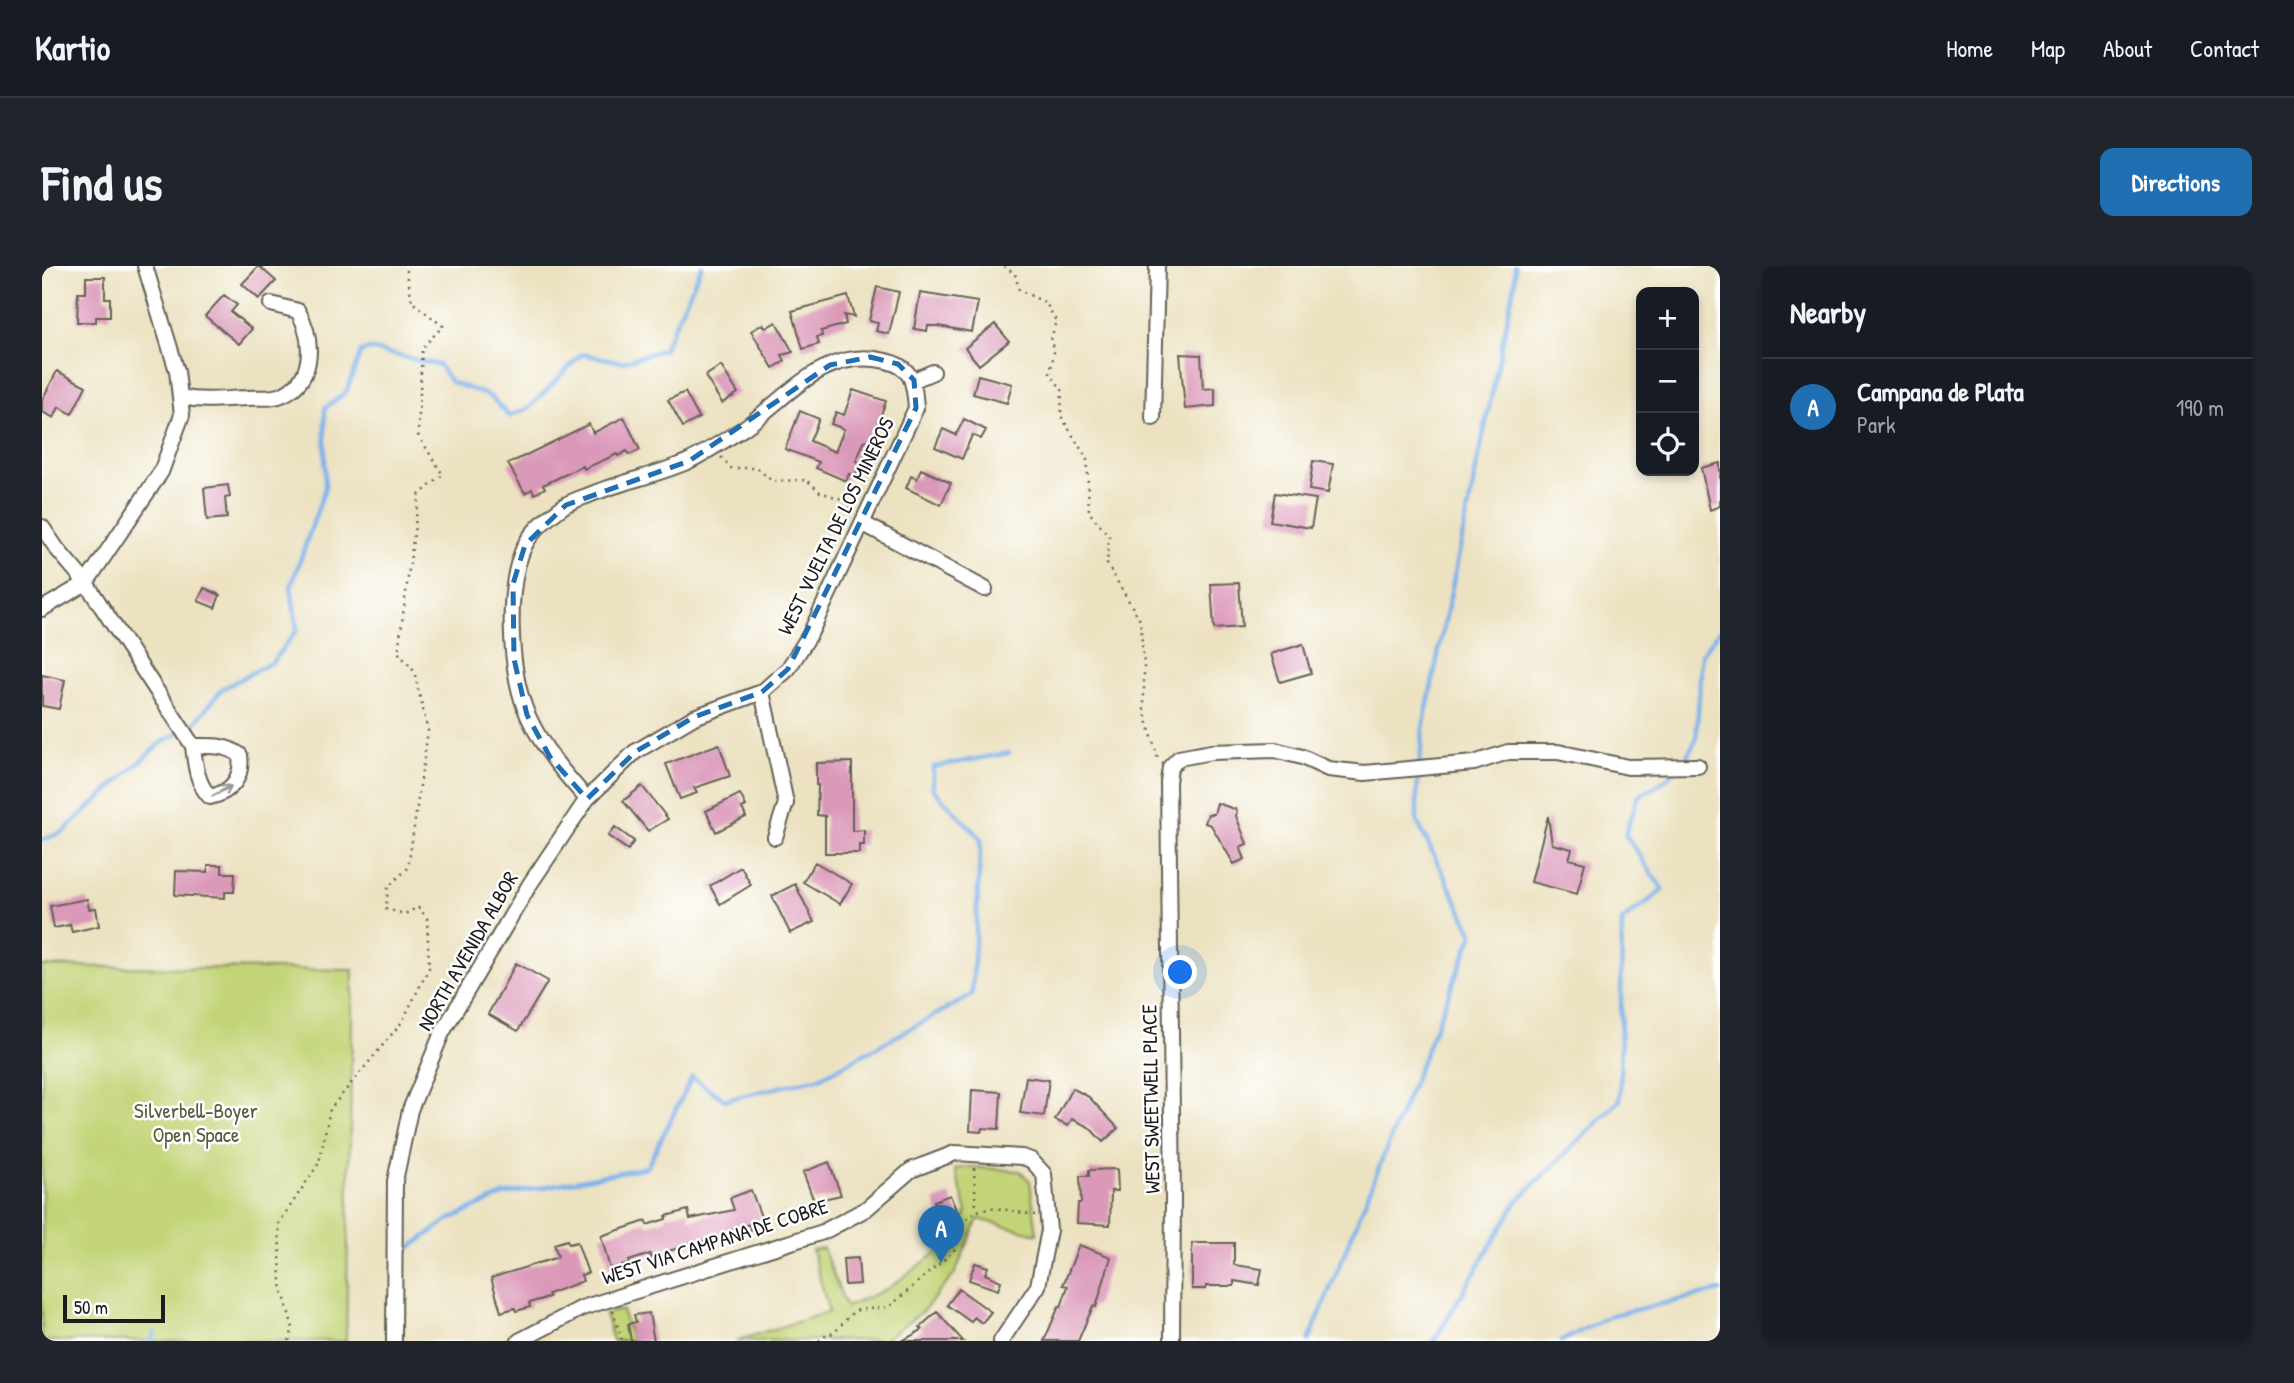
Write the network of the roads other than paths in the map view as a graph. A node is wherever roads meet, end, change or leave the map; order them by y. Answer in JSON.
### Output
{"nodes":[{"id":1,"x":145,"y":266,"type":"edge"},
{"id":2,"x":1157,"y":266,"type":"edge"},
{"id":3,"x":271,"y":304,"type":"dead end"},
{"id":4,"x":933,"y":372,"type":"dead end"},
{"id":5,"x":914,"y":380,"type":"junction"},
{"id":6,"x":180,"y":397,"type":"junction"},
{"id":7,"x":1153,"y":418,"type":"dead end"},
{"id":8,"x":862,"y":523,"type":"junction"},
{"id":9,"x":42,"y":527,"type":"edge"},
{"id":10,"x":86,"y":583,"type":"junction"},
{"id":11,"x":985,"y":589,"type":"dead end"},
{"id":12,"x":42,"y":609,"type":"edge"},
{"id":13,"x":762,"y":692,"type":"junction"},
{"id":14,"x":193,"y":746,"type":"dead end"},
{"id":15,"x":1698,"y":766,"type":"dead end"},
{"id":16,"x":587,"y":799,"type":"junction"},
{"id":17,"x":775,"y":837,"type":"dead end"},
{"id":18,"x":394,"y":1341,"type":"edge"},
{"id":19,"x":519,"y":1341,"type":"edge"},
{"id":20,"x":1001,"y":1341,"type":"edge"},
{"id":21,"x":1172,"y":1341,"type":"edge"}],
"edges":[{"from":1,"to":6,"type":"street"},
{"from":2,"to":7,"type":"street"},
{"from":3,"to":6,"type":"street"},
{"from":4,"to":5,"type":"street"},
{"from":5,"to":8,"type":"street","name":"WEST VUELTA DE LOS MINEROS"},
{"from":5,"to":16,"type":"street"},
{"from":6,"to":10,"type":"street"},
{"from":8,"to":11,"type":"street"},
{"from":8,"to":13,"type":"street","name":"WEST VUELTA DE LOS MINEROS"},
{"from":9,"to":10,"type":"street"},
{"from":10,"to":12,"type":"street"},
{"from":10,"to":14,"type":"street"},
{"from":13,"to":16,"type":"street","name":"NORTH AVENIDA ALBOR"},
{"from":13,"to":17,"type":"street"},
{"from":15,"to":21,"type":"street","name":"WEST SWEETWELL PLACE"},
{"from":16,"to":18,"type":"street","name":"NORTH AVENIDA ALBOR"},
{"from":19,"to":20,"type":"street","name":"WEST VIA CAMPANA DE COBRE"}]}
